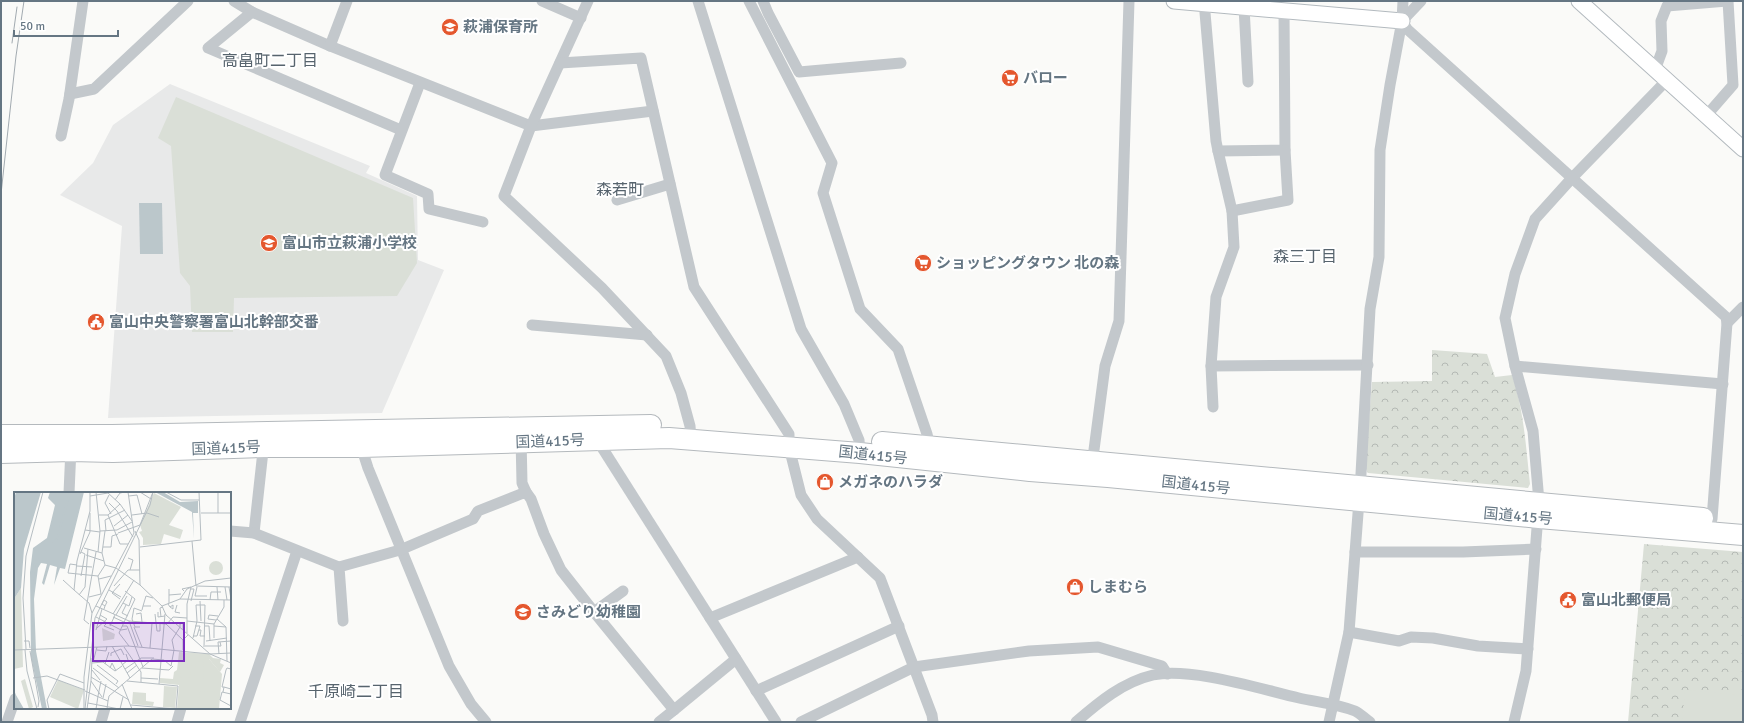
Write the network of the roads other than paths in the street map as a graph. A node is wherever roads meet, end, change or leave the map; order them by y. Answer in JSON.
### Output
{"nodes":[{"id":1,"x":83,"y":1,"type":"edge"},
{"id":2,"x":188,"y":1,"type":"edge"},
{"id":3,"x":234,"y":1,"type":"edge"},
{"id":4,"x":347,"y":1,"type":"edge"},
{"id":5,"x":542,"y":1,"type":"edge"},
{"id":6,"x":588,"y":1,"type":"edge"},
{"id":7,"x":698,"y":1,"type":"edge"},
{"id":8,"x":749,"y":1,"type":"edge"},
{"id":9,"x":763,"y":1,"type":"edge"},
{"id":10,"x":1129,"y":1,"type":"edge"},
{"id":11,"x":1174,"y":1,"type":"edge"},
{"id":12,"x":1403,"y":1,"type":"edge"},
{"id":13,"x":1420,"y":1,"type":"edge"},
{"id":14,"x":1579,"y":1,"type":"edge"},
{"id":15,"x":1728,"y":1,"type":"edge"},
{"id":16,"x":1204,"y":2,"type":"edge"},
{"id":17,"x":1244,"y":7,"type":"junction"},
{"id":18,"x":1284,"y":11,"type":"junction"},
{"id":19,"x":252,"y":12,"type":"junction"},
{"id":20,"x":581,"y":18,"type":"junction"},
{"id":21,"x":1402,"y":21,"type":"junction"},
{"id":22,"x":330,"y":46,"type":"junction"},
{"id":23,"x":560,"y":63,"type":"junction"},
{"id":24,"x":901,"y":63,"type":"dead end"},
{"id":25,"x":1655,"y":70,"type":"junction"},
{"id":26,"x":1667,"y":80,"type":"junction"},
{"id":27,"x":1248,"y":82,"type":"dead end"},
{"id":28,"x":420,"y":83,"type":"junction"},
{"id":29,"x":70,"y":94,"type":"junction"},
{"id":30,"x":653,"y":111,"type":"junction"},
{"id":31,"x":1706,"y":116,"type":"junction"},
{"id":32,"x":531,"y":126,"type":"junction"},
{"id":33,"x":401,"y":130,"type":"junction"},
{"id":34,"x":61,"y":136,"type":"dead end"},
{"id":35,"x":1743,"y":149,"type":"edge"},
{"id":36,"x":1285,"y":150,"type":"junction"},
{"id":37,"x":1218,"y":151,"type":"junction"},
{"id":38,"x":1572,"y":178,"type":"junction"},
{"id":39,"x":670,"y":184,"type":"junction"},
{"id":40,"x":617,"y":200,"type":"dead end"},
{"id":41,"x":1232,"y":211,"type":"junction"},
{"id":42,"x":483,"y":222,"type":"dead end"},
{"id":43,"x":1743,"y":307,"type":"edge"},
{"id":44,"x":1728,"y":324,"type":"junction"},
{"id":45,"x":532,"y":325,"type":"dead end"},
{"id":46,"x":647,"y":335,"type":"junction"},
{"id":47,"x":1368,"y":365,"type":"junction"},
{"id":48,"x":1211,"y":366,"type":"junction"},
{"id":49,"x":1516,"y":366,"type":"junction"},
{"id":50,"x":1723,"y":384,"type":"junction"},
{"id":51,"x":1213,"y":407,"type":"dead end"},
{"id":52,"x":690,"y":432,"type":"junction"},
{"id":53,"x":593,"y":433,"type":"junction"},
{"id":54,"x":1,"y":435,"type":"edge"},
{"id":55,"x":520,"y":435,"type":"junction"},
{"id":56,"x":358,"y":438,"type":"junction"},
{"id":57,"x":265,"y":439,"type":"junction"},
{"id":58,"x":789,"y":441,"type":"junction"},
{"id":59,"x":71,"y":443,"type":"junction"},
{"id":60,"x":859,"y":447,"type":"junction"},
{"id":61,"x":1,"y":453,"type":"edge"},
{"id":62,"x":932,"y":454,"type":"junction"},
{"id":63,"x":1092,"y":468,"type":"junction"},
{"id":64,"x":69,"y":492,"type":"edge"},
{"id":65,"x":526,"y":492,"type":"junction"},
{"id":66,"x":1359,"y":493,"type":"junction"},
{"id":67,"x":1539,"y":510,"type":"junction"},
{"id":68,"x":1712,"y":519,"type":"junction"},
{"id":69,"x":1743,"y":522,"type":"edge"},
{"id":70,"x":231,"y":531,"type":"edge"},
{"id":71,"x":254,"y":533,"type":"junction"},
{"id":72,"x":1743,"y":535,"type":"edge"},
{"id":73,"x":1536,"y":549,"type":"junction"},
{"id":74,"x":400,"y":550,"type":"junction"},
{"id":75,"x":297,"y":551,"type":"junction"},
{"id":76,"x":1356,"y":552,"type":"junction"},
{"id":77,"x":858,"y":557,"type":"junction"},
{"id":78,"x":339,"y":567,"type":"junction"},
{"id":79,"x":623,"y":591,"type":"dead end"},
{"id":80,"x":594,"y":612,"type":"junction"},
{"id":81,"x":710,"y":618,"type":"junction"},
{"id":82,"x":342,"y":621,"type":"dead end"},
{"id":83,"x":899,"y":626,"type":"junction"},
{"id":84,"x":1349,"y":632,"type":"junction"},
{"id":85,"x":1528,"y":649,"type":"junction"},
{"id":86,"x":736,"y":659,"type":"junction"},
{"id":87,"x":914,"y":667,"type":"junction"},
{"id":88,"x":1167,"y":674,"type":"junction"},
{"id":89,"x":756,"y":691,"type":"junction"},
{"id":90,"x":14,"y":702,"type":"edge"},
{"id":91,"x":1333,"y":705,"type":"junction"},
{"id":92,"x":105,"y":709,"type":"edge"},
{"id":93,"x":181,"y":709,"type":"edge"},
{"id":94,"x":674,"y":710,"type":"junction"},
{"id":95,"x":7,"y":722,"type":"edge"},
{"id":96,"x":102,"y":722,"type":"edge"},
{"id":97,"x":177,"y":722,"type":"edge"},
{"id":98,"x":240,"y":722,"type":"edge"},
{"id":99,"x":486,"y":722,"type":"edge"},
{"id":100,"x":659,"y":722,"type":"edge"},
{"id":101,"x":776,"y":722,"type":"edge"},
{"id":102,"x":801,"y":722,"type":"edge"},
{"id":103,"x":934,"y":722,"type":"edge"},
{"id":104,"x":1076,"y":722,"type":"edge"},
{"id":105,"x":1329,"y":722,"type":"edge"},
{"id":106,"x":1370,"y":722,"type":"edge"},
{"id":107,"x":1514,"y":722,"type":"edge"}],
"edges":[{"from":1,"to":29,"type":"street"},
{"from":2,"to":29,"type":"street"},
{"from":3,"to":19,"type":"street"},
{"from":4,"to":22,"type":"street"},
{"from":5,"to":20,"type":"street"},
{"from":6,"to":20,"type":"street"},
{"from":7,"to":60,"type":"street"},
{"from":8,"to":62,"type":"street"},
{"from":9,"to":24,"type":"street"},
{"from":10,"to":63,"type":"street"},
{"from":11,"to":16,"type":"street"},
{"from":12,"to":21,"type":"street"},
{"from":13,"to":21,"type":"street"},
{"from":14,"to":25,"type":"street"},
{"from":15,"to":25,"type":"street"},
{"from":15,"to":31,"type":"street"},
{"from":16,"to":17,"type":"street"},
{"from":16,"to":37,"type":"street"},
{"from":17,"to":18,"type":"street"},
{"from":17,"to":27,"type":"street"},
{"from":18,"to":21,"type":"street"},
{"from":18,"to":36,"type":"street"},
{"from":19,"to":22,"type":"street"},
{"from":19,"to":33,"type":"street"},
{"from":20,"to":23,"type":"street"},
{"from":21,"to":38,"type":"street"},
{"from":21,"to":47,"type":"street"},
{"from":22,"to":28,"type":"street"},
{"from":23,"to":30,"type":"street"},
{"from":23,"to":32,"type":"street"},
{"from":25,"to":26,"type":"street"},
{"from":26,"to":31,"type":"street"},
{"from":26,"to":38,"type":"street"},
{"from":28,"to":32,"type":"street"},
{"from":28,"to":33,"type":"street"},
{"from":29,"to":34,"type":"street"},
{"from":30,"to":32,"type":"street"},
{"from":30,"to":39,"type":"street"},
{"from":31,"to":35,"type":"street"},
{"from":32,"to":46,"type":"street"},
{"from":33,"to":42,"type":"street"},
{"from":36,"to":37,"type":"street"},
{"from":36,"to":41,"type":"street"},
{"from":37,"to":41,"type":"street"},
{"from":38,"to":44,"type":"street"},
{"from":38,"to":49,"type":"street"},
{"from":39,"to":40,"type":"street"},
{"from":39,"to":58,"type":"street"},
{"from":41,"to":48,"type":"street"},
{"from":43,"to":44,"type":"street"},
{"from":44,"to":50,"type":"street"},
{"from":45,"to":46,"type":"street"},
{"from":46,"to":52,"type":"street"},
{"from":47,"to":48,"type":"street"},
{"from":47,"to":66,"type":"street"},
{"from":48,"to":51,"type":"street"},
{"from":49,"to":50,"type":"street"},
{"from":49,"to":67,"type":"street"},
{"from":50,"to":68,"type":"street"},
{"from":52,"to":53,"type":"highway","name":"国道415号"},
{"from":52,"to":58,"type":"highway","name":"国道415号"},
{"from":53,"to":55,"type":"highway","name":"国道415号"},
{"from":53,"to":81,"type":"street"},
{"from":54,"to":59,"type":"highway","name":"国道415号"},
{"from":55,"to":56,"type":"highway","name":"国道415号"},
{"from":55,"to":65,"type":"street"},
{"from":56,"to":57,"type":"highway","name":"国道415号"},
{"from":56,"to":74,"type":"street"},
{"from":57,"to":59,"type":"highway","name":"国道415号"},
{"from":57,"to":71,"type":"street"},
{"from":58,"to":60,"type":"highway","name":"国道415号"},
{"from":58,"to":77,"type":"street"},
{"from":59,"to":61,"type":"highway","name":"国道415号"},
{"from":59,"to":64,"type":"street"},
{"from":60,"to":62,"type":"highway","name":"国道415号"},
{"from":62,"to":63,"type":"highway","name":"国道415号"},
{"from":63,"to":66,"type":"highway","name":"国道415号"},
{"from":65,"to":74,"type":"street"},
{"from":65,"to":80,"type":"street"},
{"from":66,"to":67,"type":"highway","name":"国道415号"},
{"from":66,"to":76,"type":"street"},
{"from":67,"to":68,"type":"highway","name":"国道415号"},
{"from":67,"to":72,"type":"highway","name":"国道415号"},
{"from":67,"to":73,"type":"street"},
{"from":68,"to":69,"type":"highway","name":"国道415号"},
{"from":70,"to":71,"type":"street"},
{"from":71,"to":75,"type":"street"},
{"from":73,"to":76,"type":"street"},
{"from":73,"to":85,"type":"street"},
{"from":74,"to":78,"type":"street"},
{"from":74,"to":99,"type":"street"},
{"from":75,"to":78,"type":"street"},
{"from":75,"to":98,"type":"street"},
{"from":76,"to":84,"type":"street"},
{"from":77,"to":81,"type":"street"},
{"from":77,"to":83,"type":"street"},
{"from":78,"to":82,"type":"street"},
{"from":79,"to":80,"type":"street"},
{"from":80,"to":94,"type":"street"},
{"from":81,"to":86,"type":"street"},
{"from":83,"to":87,"type":"street"},
{"from":83,"to":89,"type":"street"},
{"from":84,"to":85,"type":"street"},
{"from":84,"to":91,"type":"street"},
{"from":85,"to":107,"type":"street"},
{"from":86,"to":89,"type":"street"},
{"from":86,"to":94,"type":"street"},
{"from":87,"to":88,"type":"street"},
{"from":87,"to":102,"type":"street"},
{"from":87,"to":103,"type":"street"},
{"from":88,"to":91,"type":"street"},
{"from":88,"to":104,"type":"street"},
{"from":89,"to":101,"type":"street"},
{"from":90,"to":95,"type":"street"},
{"from":91,"to":105,"type":"street"},
{"from":91,"to":106,"type":"street"},
{"from":92,"to":96,"type":"street"},
{"from":93,"to":97,"type":"street"},
{"from":94,"to":100,"type":"street"}]}
